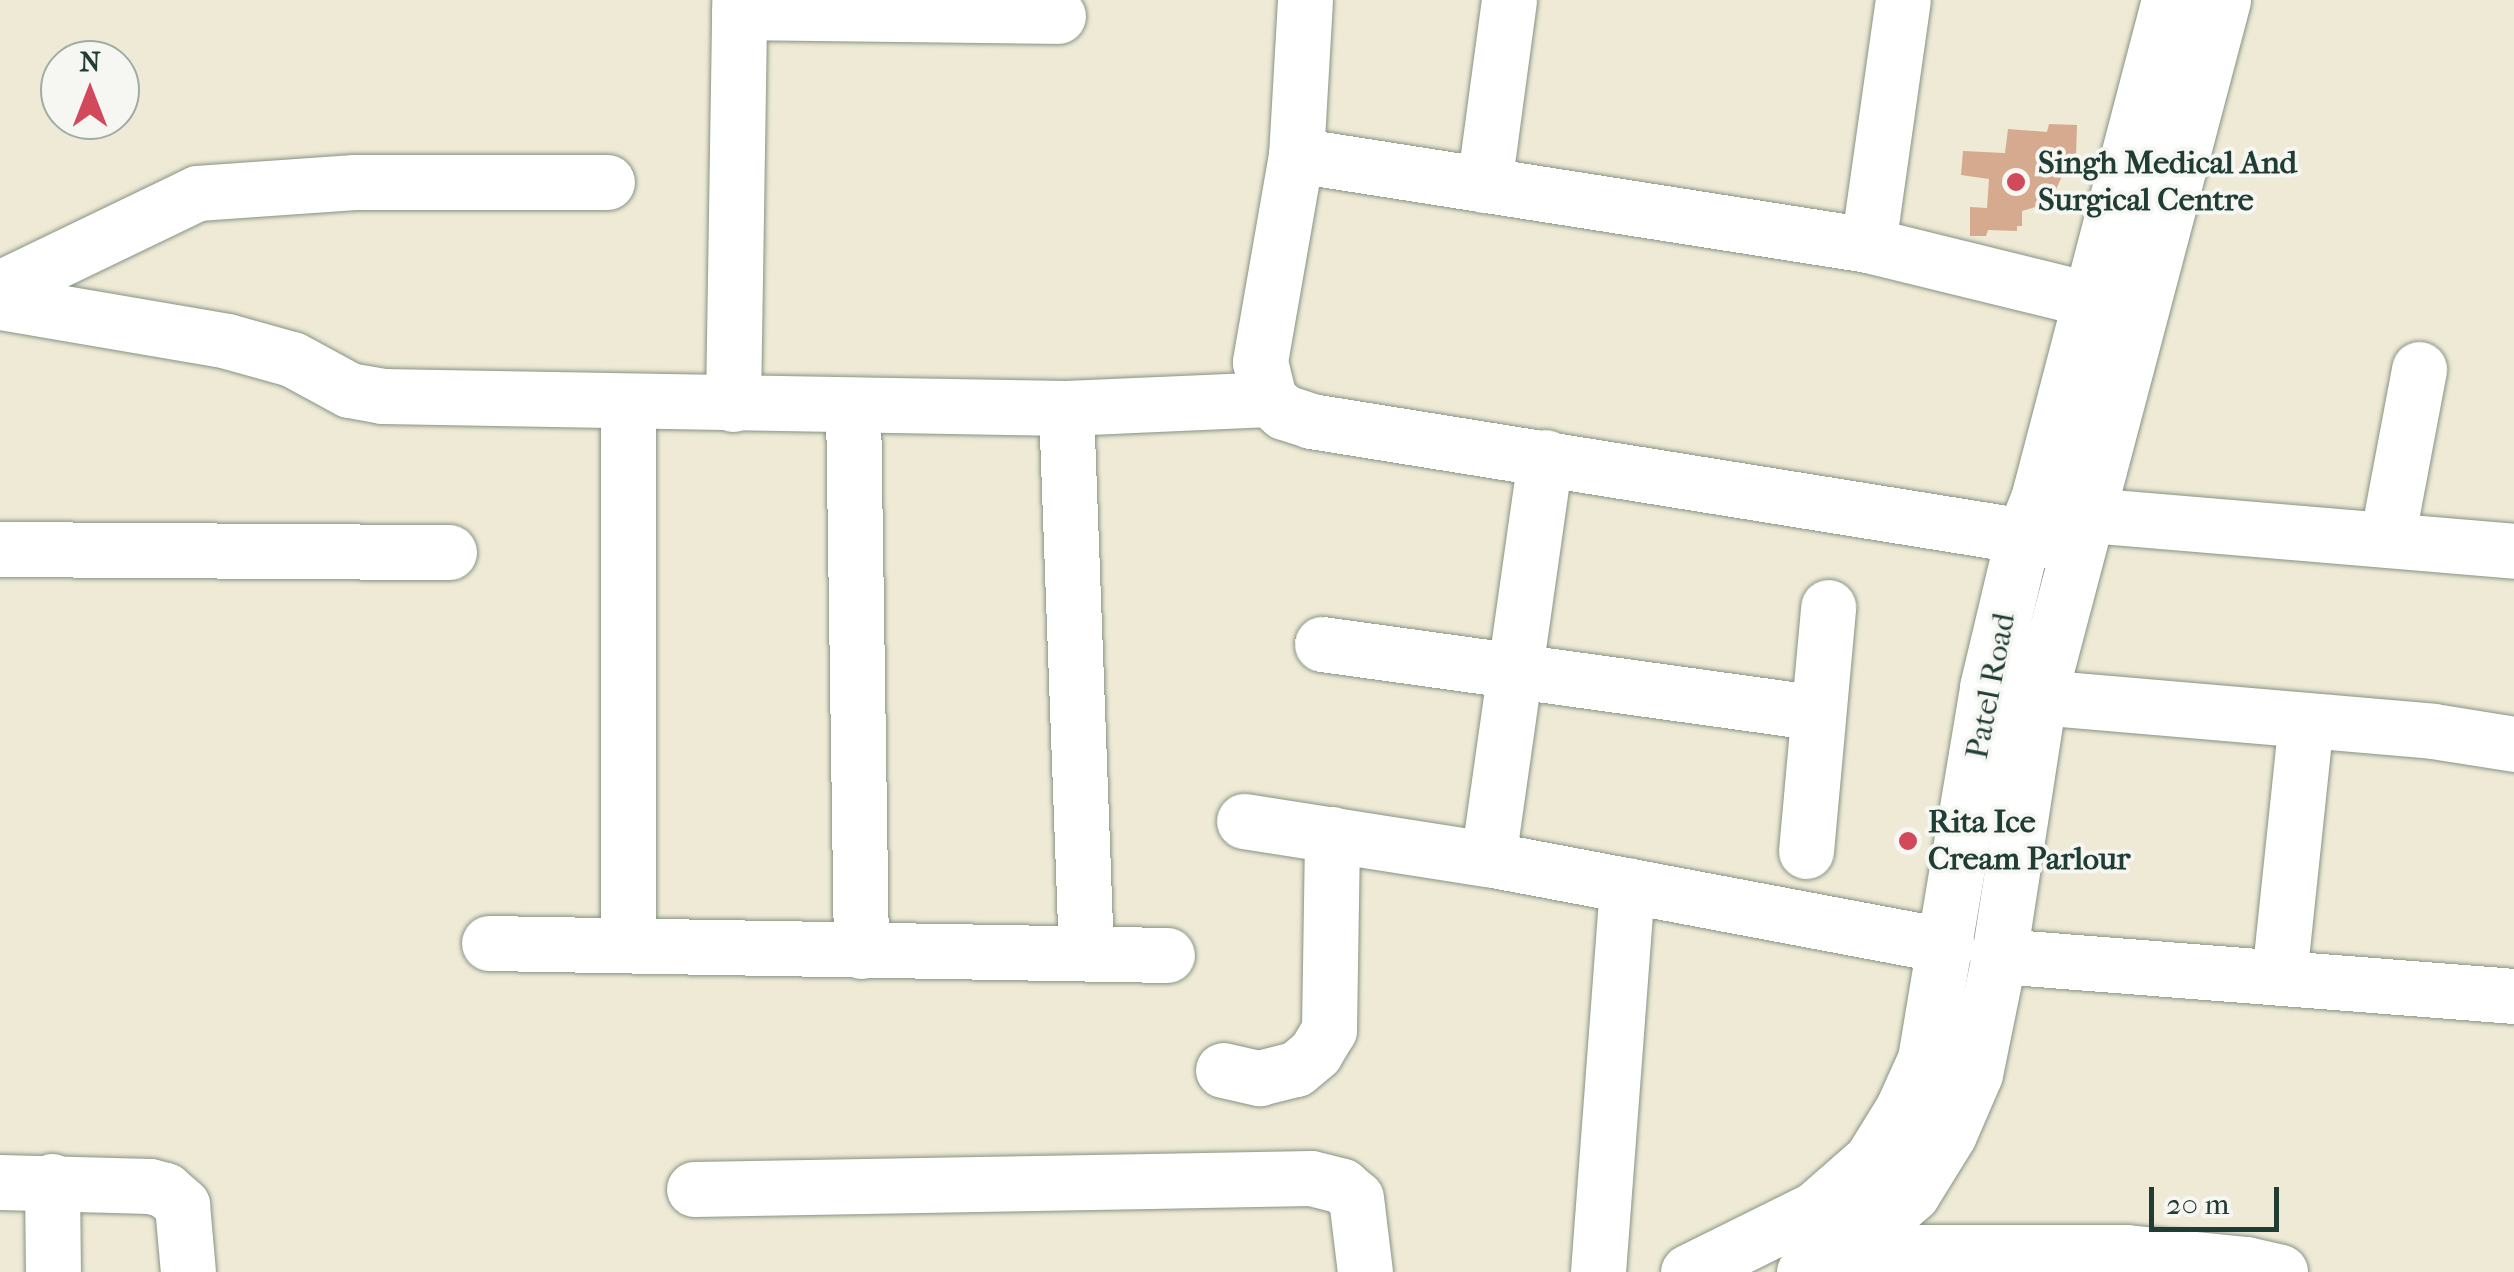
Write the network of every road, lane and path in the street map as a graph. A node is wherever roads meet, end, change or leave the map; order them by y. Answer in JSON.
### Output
{"nodes":[{"id":1,"x":1305,"y":0,"type":"edge"},
{"id":2,"x":1510,"y":0,"type":"edge"},
{"id":3,"x":1903,"y":0,"type":"edge"},
{"id":4,"x":2169,"y":0,"type":"edge"},
{"id":5,"x":2223,"y":1,"type":"edge"},
{"id":6,"x":739,"y":6,"type":"edge"},
{"id":7,"x":1058,"y":16,"type":"dead end"},
{"id":8,"x":1296,"y":155,"type":"junction"},
{"id":9,"x":607,"y":182,"type":"dead end"},
{"id":10,"x":1484,"y":184,"type":"junction"},
{"id":11,"x":1868,"y":246,"type":"junction"},
{"id":12,"x":0,"y":288,"type":"edge"},
{"id":13,"x":2092,"y":300,"type":"junction"},
{"id":14,"x":0,"y":302,"type":"edge"},
{"id":15,"x":2419,"y":369,"type":"dead end"},
{"id":16,"x":1269,"y":399,"type":"junction"},
{"id":17,"x":628,"y":403,"type":"junction"},
{"id":18,"x":732,"y":404,"type":"junction"},
{"id":19,"x":852,"y":405,"type":"junction"},
{"id":20,"x":1066,"y":408,"type":"junction"},
{"id":21,"x":1545,"y":456,"type":"junction"},
{"id":22,"x":2083,"y":530,"type":"junction"},
{"id":23,"x":2023,"y":536,"type":"junction"},
{"id":24,"x":2387,"y":539,"type":"junction"},
{"id":25,"x":0,"y":550,"type":"edge"},
{"id":26,"x":2514,"y":551,"type":"edge"},
{"id":27,"x":449,"y":552,"type":"dead end"},
{"id":28,"x":1828,"y":607,"type":"dead end"},
{"id":29,"x":1322,"y":644,"type":"dead end"},
{"id":30,"x":1517,"y":671,"type":"junction"},
{"id":31,"x":2039,"y":697,"type":"junction"},
{"id":32,"x":1817,"y":713,"type":"junction"},
{"id":33,"x":2306,"y":720,"type":"junction"},
{"id":34,"x":2514,"y":744,"type":"edge"},
{"id":35,"x":1244,"y":821,"type":"dead end"},
{"id":36,"x":1332,"y":834,"type":"junction"},
{"id":37,"x":1806,"y":850,"type":"dead end"},
{"id":38,"x":1488,"y":859,"type":"junction"},
{"id":39,"x":1627,"y":885,"type":"junction"},
{"id":40,"x":628,"y":942,"type":"junction"},
{"id":41,"x":489,"y":943,"type":"dead end"},
{"id":42,"x":860,"y":951,"type":"junction"},
{"id":43,"x":1973,"y":951,"type":"junction"},
{"id":44,"x":1086,"y":953,"type":"junction"},
{"id":45,"x":1167,"y":955,"type":"dead end"},
{"id":46,"x":2280,"y":978,"type":"junction"},
{"id":47,"x":2514,"y":996,"type":"edge"},
{"id":48,"x":1223,"y":1070,"type":"dead end"},
{"id":49,"x":26,"y":1182,"type":"edge"},
{"id":50,"x":694,"y":1188,"type":"dead end"},
{"id":51,"x":1825,"y":1262,"type":"edge"},
{"id":52,"x":53,"y":1272,"type":"edge"},
{"id":53,"x":188,"y":1272,"type":"edge"},
{"id":54,"x":1365,"y":1272,"type":"edge"},
{"id":55,"x":1598,"y":1272,"type":"edge"},
{"id":56,"x":1688,"y":1272,"type":"edge"},
{"id":57,"x":2280,"y":1272,"type":"edge"}],
"edges":[{"from":1,"to":8,"type":"street"},
{"from":2,"to":10,"type":"street"},
{"from":3,"to":11,"type":"street"},
{"from":4,"to":13,"type":"street","name":"Patel Road"},
{"from":5,"to":22,"type":"street","name":"Patel Road"},
{"from":6,"to":7,"type":"street"},
{"from":6,"to":18,"type":"street"},
{"from":8,"to":10,"type":"street"},
{"from":8,"to":16,"type":"street"},
{"from":9,"to":12,"type":"street"},
{"from":10,"to":11,"type":"street"},
{"from":11,"to":13,"type":"street"},
{"from":13,"to":23,"type":"street","name":"Patel Road"},
{"from":14,"to":17,"type":"street"},
{"from":15,"to":24,"type":"street"},
{"from":16,"to":20,"type":"street"},
{"from":16,"to":21,"type":"street"},
{"from":17,"to":18,"type":"street"},
{"from":17,"to":40,"type":"street"},
{"from":18,"to":19,"type":"street"},
{"from":19,"to":20,"type":"street"},
{"from":19,"to":42,"type":"street"},
{"from":20,"to":44,"type":"street"},
{"from":21,"to":23,"type":"street"},
{"from":21,"to":30,"type":"street"},
{"from":22,"to":23,"type":"street"},
{"from":22,"to":24,"type":"street"},
{"from":22,"to":31,"type":"street","name":"Patel Road"},
{"from":23,"to":43,"type":"street","name":"Patel Road"},
{"from":24,"to":26,"type":"street"},
{"from":25,"to":27,"type":"street"},
{"from":28,"to":32,"type":"street"},
{"from":29,"to":30,"type":"street"},
{"from":30,"to":32,"type":"street"},
{"from":30,"to":38,"type":"street"},
{"from":31,"to":33,"type":"street"},
{"from":31,"to":43,"type":"street","name":"Patel Road"},
{"from":32,"to":37,"type":"street"},
{"from":33,"to":34,"type":"street"},
{"from":33,"to":46,"type":"street"},
{"from":35,"to":36,"type":"street"},
{"from":36,"to":38,"type":"street"},
{"from":36,"to":48,"type":"street"},
{"from":38,"to":39,"type":"street"},
{"from":39,"to":43,"type":"street"},
{"from":39,"to":55,"type":"street"},
{"from":40,"to":41,"type":"street"},
{"from":40,"to":42,"type":"street"},
{"from":42,"to":44,"type":"street"},
{"from":43,"to":46,"type":"street"},
{"from":43,"to":51,"type":"street","name":"Patel Road"},
{"from":43,"to":56,"type":"street","name":"Patel Road"},
{"from":44,"to":45,"type":"street"},
{"from":46,"to":47,"type":"street"},
{"from":49,"to":52,"type":"street"},
{"from":49,"to":53,"type":"street"},
{"from":50,"to":54,"type":"street"},
{"from":51,"to":57,"type":"street"}]}
